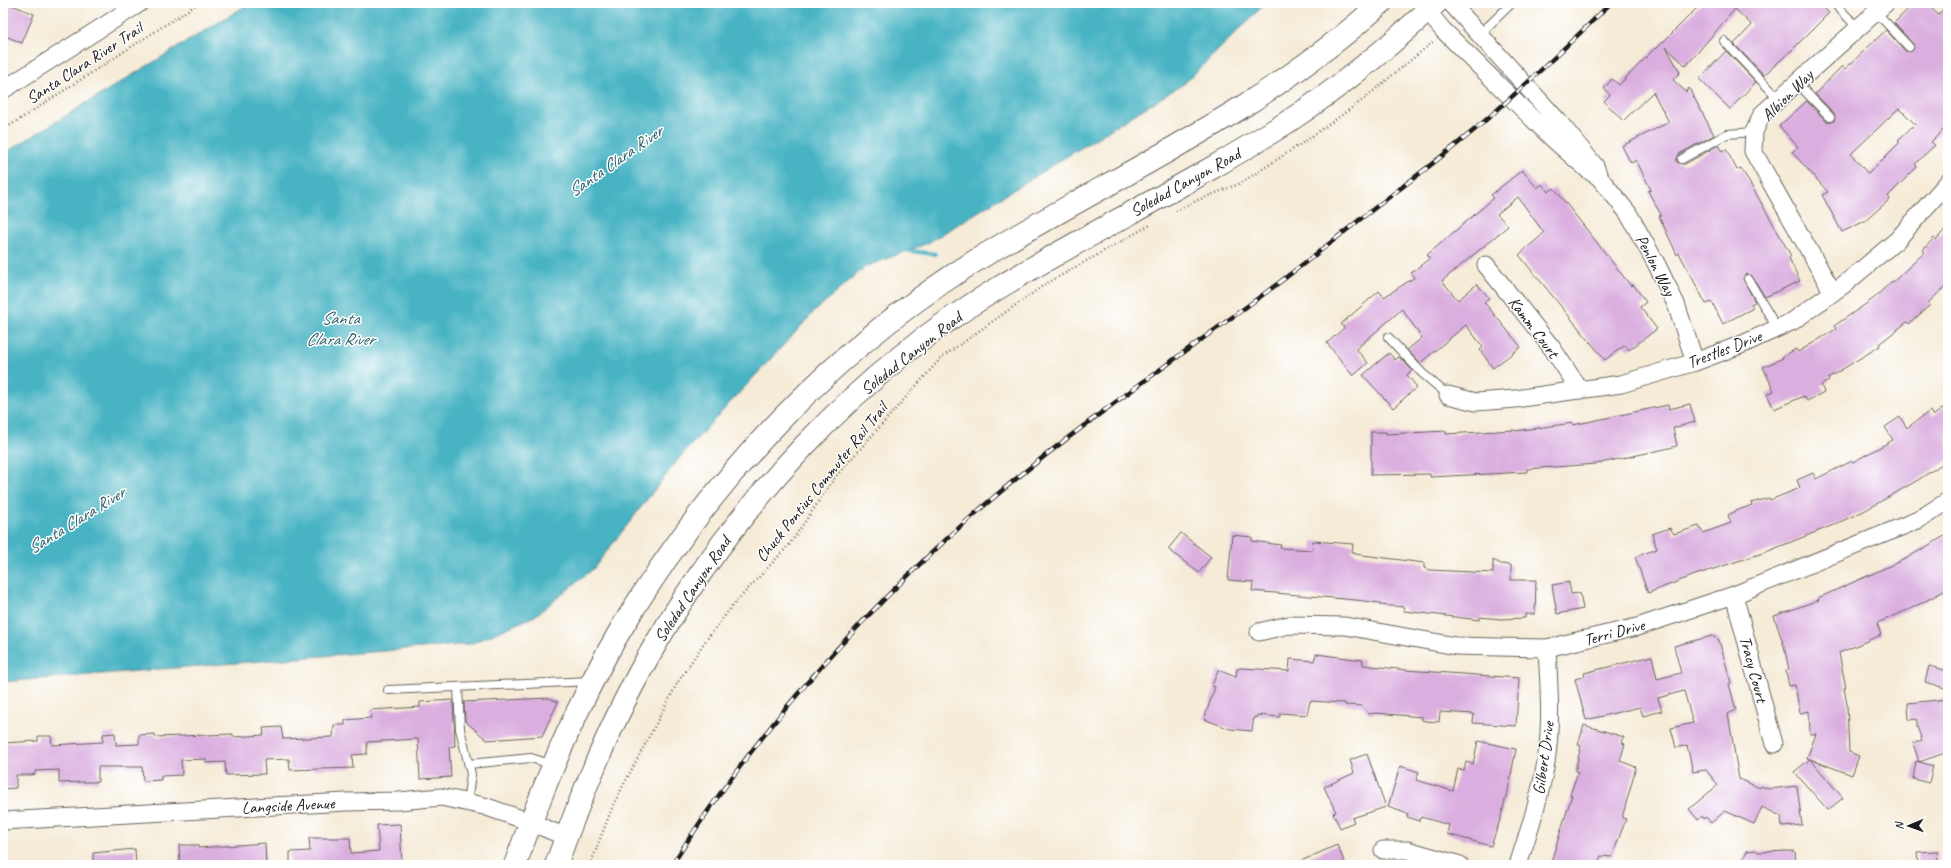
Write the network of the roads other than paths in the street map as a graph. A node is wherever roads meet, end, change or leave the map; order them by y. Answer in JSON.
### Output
{"nodes":[{"id":1,"x":140,"y":3,"type":"edge"},
{"id":2,"x":1381,"y":3,"type":"edge"},
{"id":3,"x":1451,"y":3,"type":"edge"},
{"id":4,"x":1512,"y":3,"type":"edge"},
{"id":5,"x":1834,"y":3,"type":"edge"},
{"id":6,"x":1429,"y":6,"type":"edge"},
{"id":7,"x":1881,"y":8,"type":"edge"},
{"id":8,"x":1859,"y":29,"type":"junction"},
{"id":9,"x":1479,"y":35,"type":"junction"},
{"id":10,"x":1724,"y":40,"type":"dead end"},
{"id":11,"x":1909,"y":47,"type":"dead end"},
{"id":12,"x":1797,"y":84,"type":"junction"},
{"id":13,"x":3,"y":90,"type":"edge"},
{"id":14,"x":1779,"y":99,"type":"junction"},
{"id":15,"x":1830,"y":117,"type":"dead end"},
{"id":16,"x":1754,"y":132,"type":"junction"},
{"id":17,"x":1682,"y":159,"type":"dead end"},
{"id":18,"x":1599,"y":177,"type":"junction"},
{"id":19,"x":1948,"y":182,"type":"edge"},
{"id":20,"x":1486,"y":265,"type":"dead end"},
{"id":21,"x":1748,"y":279,"type":"dead end"},
{"id":22,"x":1832,"y":291,"type":"junction"},
{"id":23,"x":1777,"y":328,"type":"junction"},
{"id":24,"x":1388,"y":337,"type":"dead end"},
{"id":25,"x":1695,"y":362,"type":"junction"},
{"id":26,"x":1580,"y":390,"type":"junction"},
{"id":27,"x":1448,"y":396,"type":"joint"},
{"id":28,"x":1948,"y":501,"type":"edge"},
{"id":29,"x":1734,"y":595,"type":"junction"},
{"id":30,"x":1259,"y":632,"type":"dead end"},
{"id":31,"x":1548,"y":648,"type":"junction"},
{"id":32,"x":593,"y":681,"type":"junction"},
{"id":33,"x":458,"y":687,"type":"junction"},
{"id":34,"x":388,"y":690,"type":"dead end"},
{"id":35,"x":1774,"y":744,"type":"dead end"},
{"id":36,"x":469,"y":764,"type":"junction"},
{"id":37,"x":554,"y":765,"type":"junction"},
{"id":38,"x":467,"y":803,"type":"junction"},
{"id":39,"x":3,"y":821,"type":"edge"},
{"id":40,"x":530,"y":822,"type":"junction"},
{"id":41,"x":566,"y":837,"type":"junction"},
{"id":42,"x":1383,"y":850,"type":"dead end"},
{"id":43,"x":515,"y":865,"type":"edge"},
{"id":44,"x":556,"y":865,"type":"edge"},
{"id":45,"x":1460,"y":865,"type":"edge"},
{"id":46,"x":1518,"y":865,"type":"edge"}],
"edges":[{"from":1,"to":13,"type":"street"},
{"from":2,"to":32,"type":"main road","name":"Soledad Canyon Road"},
{"from":3,"to":9,"type":"street"},
{"from":4,"to":9,"type":"lane"},
{"from":5,"to":8,"type":"lane"},
{"from":6,"to":18,"type":"street"},
{"from":6,"to":41,"type":"main road","name":"Soledad Canyon Road"},
{"from":7,"to":8,"type":"street","name":"Albion Way"},
{"from":7,"to":11,"type":"lane"},
{"from":8,"to":12,"type":"street","name":"Albion Way"},
{"from":9,"to":18,"type":"street"},
{"from":10,"to":14,"type":"lane"},
{"from":12,"to":14,"type":"street","name":"Albion Way"},
{"from":12,"to":15,"type":"lane"},
{"from":14,"to":16,"type":"street","name":"Albion Way"},
{"from":16,"to":17,"type":"lane"},
{"from":16,"to":22,"type":"street","name":"Albion Way"},
{"from":18,"to":25,"type":"street","name":"Penlon Way"},
{"from":19,"to":22,"type":"street","name":"Trestles Drive"},
{"from":20,"to":26,"type":"street","name":"Kamm Court"},
{"from":21,"to":23,"type":"lane"},
{"from":22,"to":23,"type":"street","name":"Trestles Drive"},
{"from":23,"to":25,"type":"street","name":"Trestles Drive"},
{"from":24,"to":27,"type":"lane"},
{"from":25,"to":26,"type":"street","name":"Trestles Drive"},
{"from":26,"to":27,"type":"street","name":"Trestles Drive"},
{"from":28,"to":29,"type":"street","name":"Terri Drive"},
{"from":29,"to":31,"type":"street","name":"Terri Drive"},
{"from":29,"to":35,"type":"street","name":"Tracy Court"},
{"from":30,"to":31,"type":"street","name":"Terri Drive"},
{"from":31,"to":46,"type":"street","name":"Gilbert Drive"},
{"from":32,"to":33,"type":"lane"},
{"from":32,"to":37,"type":"main road","name":"Soledad Canyon Road"},
{"from":33,"to":34,"type":"lane"},
{"from":33,"to":36,"type":"lane"},
{"from":36,"to":37,"type":"lane"},
{"from":36,"to":38,"type":"lane"},
{"from":37,"to":40,"type":"main road","name":"Soledad Canyon Road"},
{"from":38,"to":39,"type":"street","name":"Langside Avenue"},
{"from":38,"to":40,"type":"street","name":"Langside Avenue"},
{"from":40,"to":41,"type":"street","name":"Langside Avenue"},
{"from":40,"to":43,"type":"main road","name":"Soledad Canyon Road"},
{"from":41,"to":44,"type":"main road","name":"Soledad Canyon Road"},
{"from":42,"to":45,"type":"street"}]}
